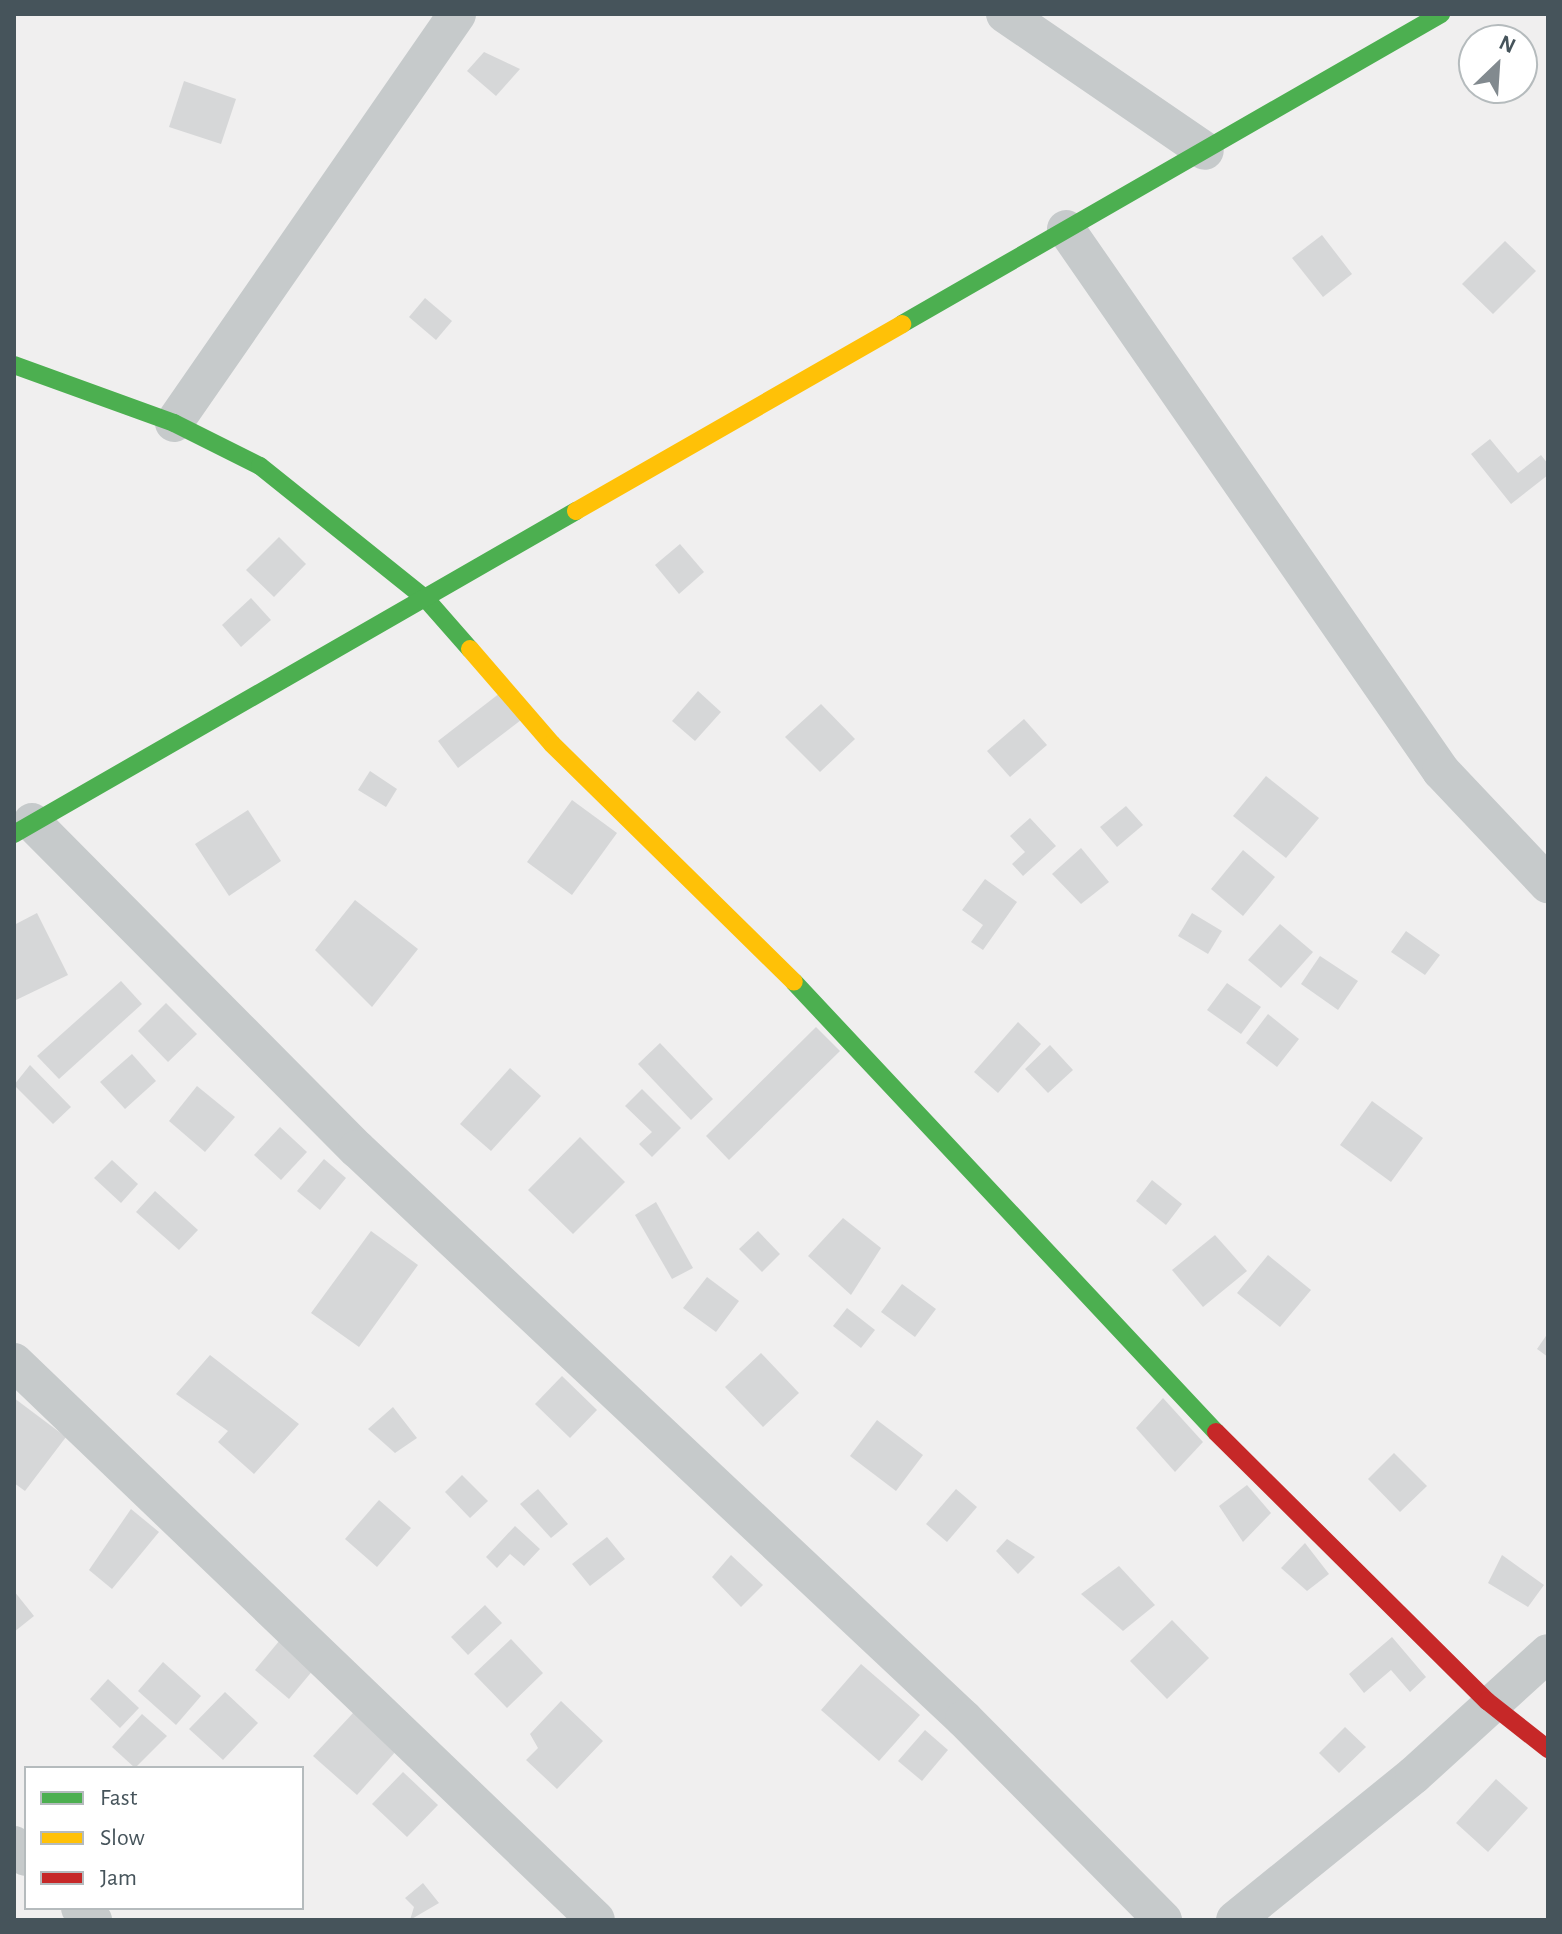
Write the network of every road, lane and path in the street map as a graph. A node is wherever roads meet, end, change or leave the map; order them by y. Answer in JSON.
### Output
{"nodes":[{"id":1,"x":457,"y":14,"type":"edge"},
{"id":2,"x":1005,"y":14,"type":"edge"},
{"id":3,"x":1441,"y":14,"type":"edge"},
{"id":4,"x":1205,"y":151,"type":"junction"},
{"id":5,"x":1066,"y":229,"type":"junction"},
{"id":6,"x":14,"y":365,"type":"edge"},
{"id":7,"x":174,"y":423,"type":"junction"},
{"id":8,"x":426,"y":599,"type":"junction"},
{"id":9,"x":23,"y":828,"type":"edge"},
{"id":10,"x":1548,"y":884,"type":"edge"},
{"id":11,"x":14,"y":1362,"type":"edge"},
{"id":12,"x":1548,"y":1653,"type":"edge"},
{"id":13,"x":1487,"y":1701,"type":"junction"},
{"id":14,"x":1548,"y":1749,"type":"edge"},
{"id":15,"x":596,"y":1920,"type":"edge"},
{"id":16,"x":1163,"y":1920,"type":"edge"},
{"id":17,"x":1235,"y":1920,"type":"edge"}],
"edges":[{"from":1,"to":7,"type":"street"},
{"from":2,"to":4,"type":"street"},
{"from":3,"to":4,"type":"street"},
{"from":4,"to":5,"type":"street"},
{"from":5,"to":8,"type":"street"},
{"from":5,"to":10,"type":"street"},
{"from":6,"to":7,"type":"street"},
{"from":7,"to":8,"type":"street"},
{"from":8,"to":9,"type":"street"},
{"from":8,"to":13,"type":"street"},
{"from":9,"to":16,"type":"street"},
{"from":11,"to":15,"type":"street"},
{"from":12,"to":13,"type":"street"},
{"from":13,"to":14,"type":"street"},
{"from":13,"to":17,"type":"street"}]}
